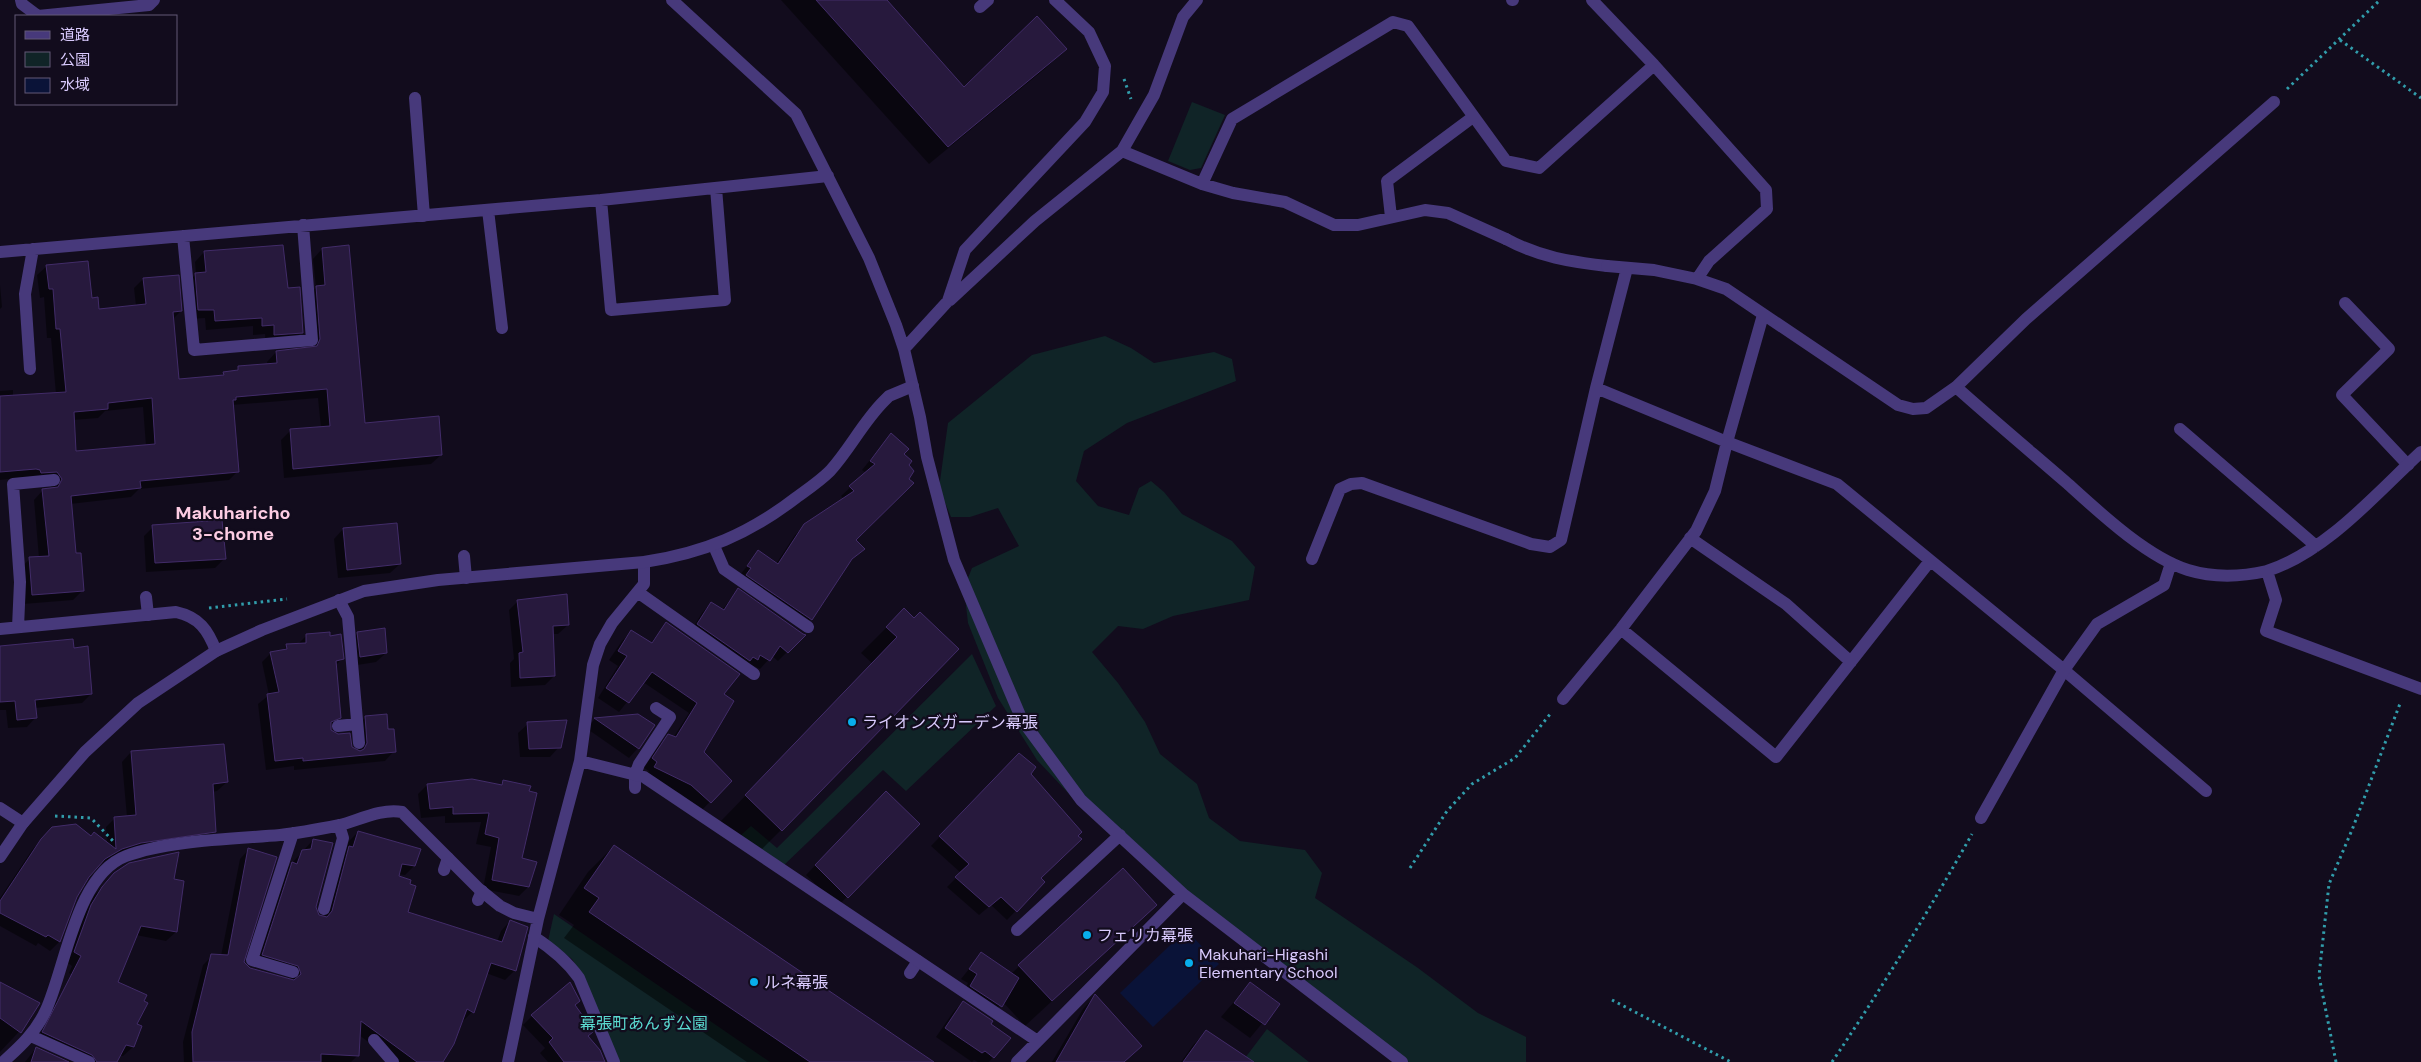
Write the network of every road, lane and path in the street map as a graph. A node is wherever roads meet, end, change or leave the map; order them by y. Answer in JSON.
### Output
{"nodes":[{"id":1,"x":21,"y":0,"type":"edge"},
{"id":2,"x":154,"y":0,"type":"edge"},
{"id":3,"x":672,"y":0,"type":"edge"},
{"id":4,"x":1055,"y":0,"type":"edge"},
{"id":5,"x":1197,"y":0,"type":"edge"},
{"id":6,"x":1592,"y":0,"type":"edge"},
{"id":7,"x":2380,"y":0,"type":"edge"},
{"id":8,"x":37,"y":15,"type":"edge"},
{"id":9,"x":48,"y":15,"type":"edge"},
{"id":10,"x":2340,"y":40,"type":"junction"},
{"id":11,"x":1654,"y":64,"type":"junction"},
{"id":12,"x":414,"y":98,"type":"dead end"},
{"id":13,"x":2421,"y":98,"type":"edge"},
{"id":14,"x":2274,"y":102,"type":"joint"},
{"id":15,"x":1473,"y":117,"type":"junction"},
{"id":16,"x":1122,"y":151,"type":"junction"},
{"id":17,"x":828,"y":176,"type":"junction"},
{"id":18,"x":1202,"y":184,"type":"junction"},
{"id":19,"x":716,"y":188,"type":"junction"},
{"id":20,"x":601,"y":200,"type":"junction"},
{"id":21,"x":488,"y":210,"type":"junction"},
{"id":22,"x":424,"y":216,"type":"junction"},
{"id":23,"x":1391,"y":217,"type":"junction"},
{"id":24,"x":303,"y":225,"type":"junction"},
{"id":25,"x":183,"y":236,"type":"junction"},
{"id":26,"x":34,"y":249,"type":"junction"},
{"id":27,"x":0,"y":252,"type":"edge"},
{"id":28,"x":1627,"y":268,"type":"junction"},
{"id":29,"x":1697,"y":279,"type":"junction"},
{"id":30,"x":948,"y":301,"type":"junction"},
{"id":31,"x":2345,"y":303,"type":"dead end"},
{"id":32,"x":1763,"y":315,"type":"junction"},
{"id":33,"x":502,"y":328,"type":"dead end"},
{"id":34,"x":904,"y":349,"type":"junction"},
{"id":35,"x":30,"y":370,"type":"dead end"},
{"id":36,"x":913,"y":386,"type":"junction"},
{"id":37,"x":1956,"y":387,"type":"junction"},
{"id":38,"x":1596,"y":388,"type":"junction"},
{"id":39,"x":2180,"y":429,"type":"dead end"},
{"id":40,"x":1727,"y":442,"type":"junction"},
{"id":41,"x":2421,"y":452,"type":"edge"},
{"id":42,"x":2408,"y":465,"type":"junction"},
{"id":43,"x":54,"y":480,"type":"dead end"},
{"id":44,"x":1690,"y":538,"type":"junction"},
{"id":45,"x":714,"y":546,"type":"junction"},
{"id":46,"x":2316,"y":546,"type":"junction"},
{"id":47,"x":464,"y":556,"type":"dead end"},
{"id":48,"x":1312,"y":559,"type":"dead end"},
{"id":49,"x":1930,"y":561,"type":"junction"},
{"id":50,"x":644,"y":562,"type":"junction"},
{"id":51,"x":2171,"y":563,"type":"junction"},
{"id":52,"x":2266,"y":571,"type":"junction"},
{"id":53,"x":466,"y":578,"type":"junction"},
{"id":54,"x":639,"y":593,"type":"junction"},
{"id":55,"x":146,"y":597,"type":"dead end"},
{"id":56,"x":297,"y":598,"type":"dead end"},
{"id":57,"x":339,"y":600,"type":"junction"},
{"id":58,"x":176,"y":612,"type":"junction"},
{"id":59,"x":148,"y":615,"type":"junction"},
{"id":60,"x":18,"y":627,"type":"junction"},
{"id":61,"x":808,"y":627,"type":"dead end"},
{"id":62,"x":0,"y":629,"type":"edge"},
{"id":63,"x":1620,"y":629,"type":"junction"},
{"id":64,"x":216,"y":651,"type":"junction"},
{"id":65,"x":1851,"y":662,"type":"junction"},
{"id":66,"x":2064,"y":670,"type":"junction"},
{"id":67,"x":754,"y":674,"type":"dead end"},
{"id":68,"x":2406,"y":685,"type":"junction"},
{"id":69,"x":2421,"y":689,"type":"edge"},
{"id":70,"x":1563,"y":699,"type":"joint"},
{"id":71,"x":656,"y":708,"type":"dead end"},
{"id":72,"x":357,"y":724,"type":"junction"},
{"id":73,"x":338,"y":726,"type":"dead end"},
{"id":74,"x":359,"y":743,"type":"dead end"},
{"id":75,"x":580,"y":761,"type":"junction"},
{"id":76,"x":635,"y":775,"type":"junction"},
{"id":77,"x":635,"y":788,"type":"dead end"},
{"id":78,"x":2206,"y":791,"type":"dead end"},
{"id":79,"x":0,"y":808,"type":"edge"},
{"id":80,"x":52,"y":816,"type":"dead end"},
{"id":81,"x":1980,"y":818,"type":"joint"},
{"id":82,"x":23,"y":823,"type":"junction"},
{"id":83,"x":339,"y":825,"type":"junction"},
{"id":84,"x":293,"y":833,"type":"junction"},
{"id":85,"x":1120,"y":835,"type":"junction"},
{"id":86,"x":125,"y":856,"type":"junction"},
{"id":87,"x":0,"y":857,"type":"edge"},
{"id":88,"x":1410,"y":868,"type":"dead end"},
{"id":89,"x":1183,"y":894,"type":"junction"},
{"id":90,"x":324,"y":909,"type":"dead end"},
{"id":91,"x":538,"y":918,"type":"junction"},
{"id":92,"x":1017,"y":930,"type":"dead end"},
{"id":93,"x":534,"y":937,"type":"junction"},
{"id":94,"x":918,"y":961,"type":"junction"},
{"id":95,"x":293,"y":972,"type":"dead end"},
{"id":96,"x":910,"y":973,"type":"dead end"},
{"id":97,"x":1612,"y":1000,"type":"dead end"},
{"id":98,"x":31,"y":1036,"type":"junction"},
{"id":99,"x":374,"y":1040,"type":"dead end"},
{"id":100,"x":1036,"y":1040,"type":"junction"},
{"id":101,"x":3,"y":1062,"type":"edge"},
{"id":102,"x":89,"y":1062,"type":"edge"},
{"id":103,"x":393,"y":1062,"type":"edge"},
{"id":104,"x":508,"y":1062,"type":"edge"},
{"id":105,"x":614,"y":1062,"type":"edge"},
{"id":106,"x":1017,"y":1062,"type":"edge"},
{"id":107,"x":1402,"y":1062,"type":"edge"},
{"id":108,"x":1731,"y":1062,"type":"edge"},
{"id":109,"x":1832,"y":1062,"type":"edge"},
{"id":110,"x":2336,"y":1062,"type":"edge"}],
"edges":[{"from":1,"to":8,"type":"street"},
{"from":2,"to":9,"type":"street"},
{"from":3,"to":17,"type":"street"},
{"from":4,"to":30,"type":"street"},
{"from":5,"to":16,"type":"street"},
{"from":6,"to":11,"type":"street"},
{"from":7,"to":10,"type":"path"},
{"from":10,"to":13,"type":"path"},
{"from":10,"to":14,"type":"path"},
{"from":11,"to":15,"type":"street"},
{"from":11,"to":29,"type":"street"},
{"from":12,"to":22,"type":"street"},
{"from":14,"to":37,"type":"street"},
{"from":15,"to":18,"type":"street"},
{"from":15,"to":23,"type":"street"},
{"from":16,"to":18,"type":"street"},
{"from":16,"to":30,"type":"street"},
{"from":17,"to":19,"type":"street"},
{"from":17,"to":34,"type":"street"},
{"from":18,"to":23,"type":"street"},
{"from":19,"to":20,"type":"street"},
{"from":19,"to":20,"type":"street"},
{"from":20,"to":21,"type":"street"},
{"from":21,"to":22,"type":"street"},
{"from":21,"to":33,"type":"street"},
{"from":22,"to":24,"type":"street"},
{"from":23,"to":28,"type":"street"},
{"from":24,"to":25,"type":"street"},
{"from":24,"to":25,"type":"street"},
{"from":25,"to":26,"type":"street"},
{"from":26,"to":27,"type":"street"},
{"from":26,"to":35,"type":"street"},
{"from":28,"to":29,"type":"street"},
{"from":28,"to":38,"type":"street"},
{"from":29,"to":32,"type":"street"},
{"from":30,"to":34,"type":"street"},
{"from":31,"to":42,"type":"street"},
{"from":32,"to":37,"type":"street"},
{"from":32,"to":40,"type":"street"},
{"from":34,"to":36,"type":"street"},
{"from":36,"to":45,"type":"street"},
{"from":36,"to":85,"type":"street"},
{"from":37,"to":51,"type":"street"},
{"from":38,"to":40,"type":"street"},
{"from":38,"to":48,"type":"street"},
{"from":39,"to":46,"type":"street"},
{"from":40,"to":44,"type":"street"},
{"from":40,"to":49,"type":"street"},
{"from":41,"to":42,"type":"street"},
{"from":42,"to":46,"type":"street"},
{"from":43,"to":60,"type":"street"},
{"from":44,"to":63,"type":"street"},
{"from":44,"to":65,"type":"street"},
{"from":45,"to":50,"type":"street"},
{"from":45,"to":61,"type":"street"},
{"from":46,"to":52,"type":"street"},
{"from":47,"to":53,"type":"street"},
{"from":49,"to":65,"type":"street"},
{"from":49,"to":66,"type":"street"},
{"from":50,"to":53,"type":"street"},
{"from":50,"to":54,"type":"street"},
{"from":51,"to":52,"type":"street"},
{"from":51,"to":66,"type":"street"},
{"from":52,"to":68,"type":"street"},
{"from":53,"to":57,"type":"street"},
{"from":54,"to":67,"type":"street"},
{"from":54,"to":75,"type":"street"},
{"from":55,"to":59,"type":"street"},
{"from":56,"to":58,"type":"path"},
{"from":57,"to":64,"type":"street"},
{"from":57,"to":72,"type":"street"},
{"from":58,"to":59,"type":"street"},
{"from":58,"to":64,"type":"street"},
{"from":59,"to":60,"type":"street"},
{"from":60,"to":62,"type":"street"},
{"from":63,"to":65,"type":"street"},
{"from":63,"to":70,"type":"street"},
{"from":64,"to":82,"type":"street"},
{"from":66,"to":78,"type":"street"},
{"from":66,"to":81,"type":"street"},
{"from":68,"to":69,"type":"street"},
{"from":68,"to":110,"type":"path"},
{"from":70,"to":88,"type":"path"},
{"from":71,"to":76,"type":"street"},
{"from":72,"to":73,"type":"street"},
{"from":72,"to":74,"type":"street"},
{"from":75,"to":76,"type":"street"},
{"from":75,"to":91,"type":"street"},
{"from":76,"to":77,"type":"street"},
{"from":76,"to":94,"type":"street"},
{"from":79,"to":82,"type":"street"},
{"from":80,"to":86,"type":"path"},
{"from":81,"to":109,"type":"path"},
{"from":82,"to":87,"type":"street"},
{"from":83,"to":84,"type":"street"},
{"from":83,"to":90,"type":"street"},
{"from":83,"to":91,"type":"street"},
{"from":84,"to":86,"type":"street"},
{"from":84,"to":95,"type":"street"},
{"from":85,"to":89,"type":"street"},
{"from":85,"to":92,"type":"street"},
{"from":86,"to":98,"type":"street"},
{"from":89,"to":100,"type":"street"},
{"from":89,"to":107,"type":"street"},
{"from":91,"to":93,"type":"street"},
{"from":93,"to":104,"type":"street"},
{"from":93,"to":105,"type":"street"},
{"from":94,"to":96,"type":"street"},
{"from":94,"to":100,"type":"street"},
{"from":97,"to":108,"type":"path"},
{"from":98,"to":101,"type":"street"},
{"from":98,"to":102,"type":"street"},
{"from":99,"to":103,"type":"street"},
{"from":100,"to":106,"type":"street"}]}
